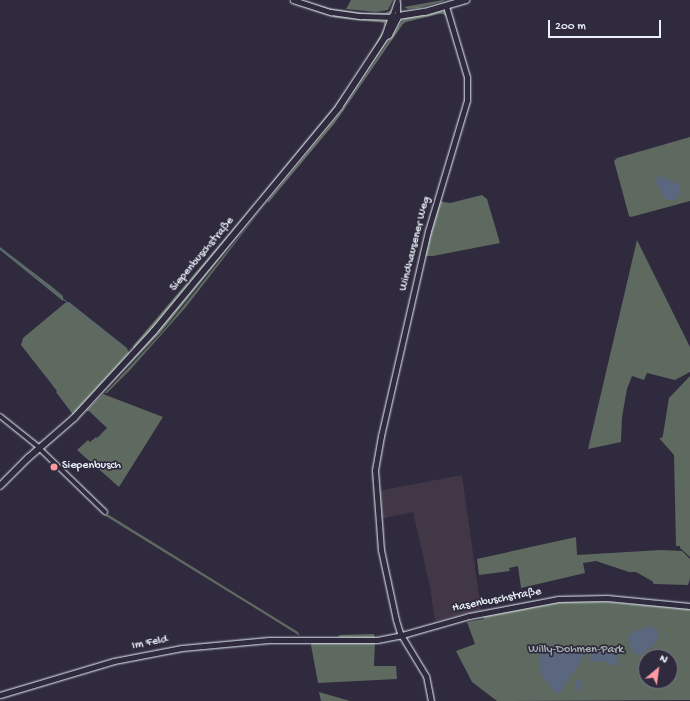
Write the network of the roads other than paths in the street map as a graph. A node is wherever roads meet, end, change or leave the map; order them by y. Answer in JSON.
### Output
{"nodes":[{"id":1,"x":293,"y":0,"type":"edge"},
{"id":2,"x":398,"y":0,"type":"edge"},
{"id":3,"x":466,"y":0,"type":"edge"},
{"id":4,"x":446,"y":6,"type":"junction"},
{"id":5,"x":395,"y":17,"type":"junction"},
{"id":6,"x":0,"y":416,"type":"edge"},
{"id":7,"x":39,"y":448,"type":"junction"},
{"id":8,"x":0,"y":486,"type":"edge"},
{"id":9,"x":105,"y":512,"type":"dead end"},
{"id":10,"x":690,"y":606,"type":"edge"},
{"id":11,"x":402,"y":635,"type":"junction"},
{"id":12,"x":309,"y":639,"type":"joint"},
{"id":13,"x":0,"y":695,"type":"edge"},
{"id":14,"x":431,"y":701,"type":"edge"}],
"edges":[{"from":1,"to":5,"type":"street"},
{"from":2,"to":5,"type":"street"},
{"from":3,"to":4,"type":"main road"},
{"from":4,"to":5,"type":"main road"},
{"from":4,"to":11,"type":"street","name":"Windhausener Weg"},
{"from":5,"to":7,"type":"main road","name":"Siepenbuschstraße"},
{"from":6,"to":7,"type":"street"},
{"from":7,"to":8,"type":"main road","name":"Siepenbuschstraße"},
{"from":7,"to":9,"type":"street"},
{"from":10,"to":11,"type":"street","name":"Hasenbuschstraße"},
{"from":11,"to":12,"type":"street","name":"Hasenbuschstraße"},
{"from":11,"to":14,"type":"street","name":"Windhausener Weg"},
{"from":12,"to":13,"type":"street","name":"Im Feld"}]}
